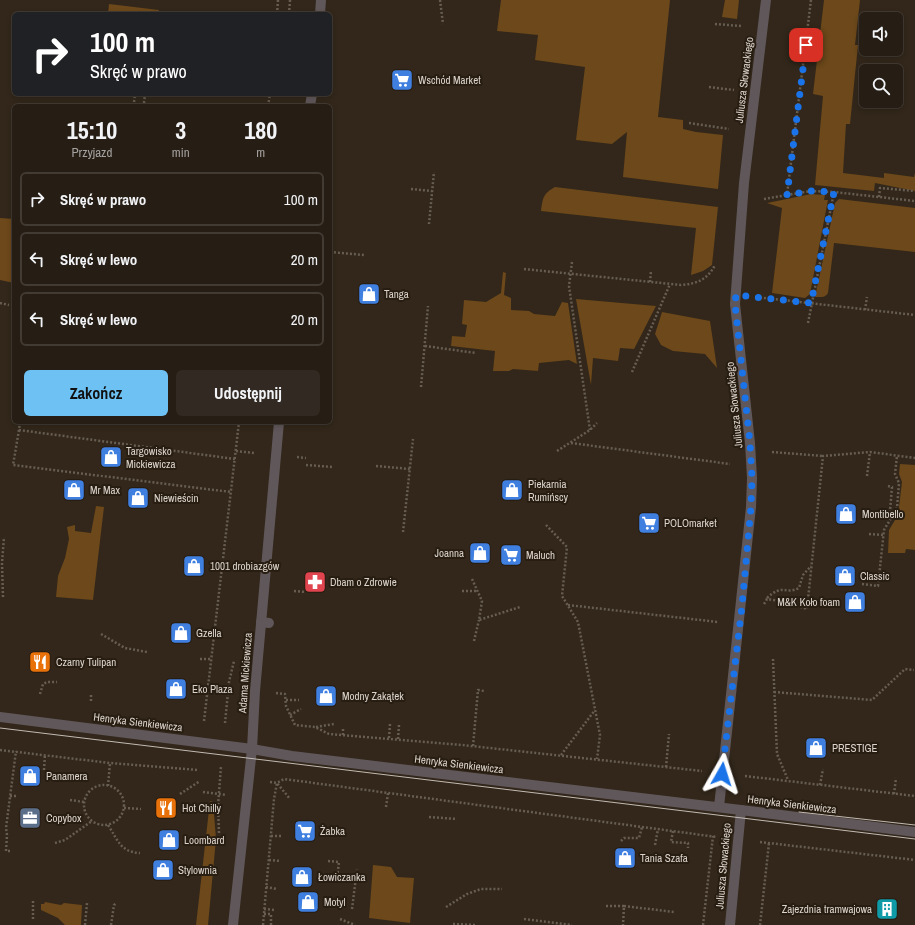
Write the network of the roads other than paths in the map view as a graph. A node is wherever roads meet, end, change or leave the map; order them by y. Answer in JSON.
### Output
{"nodes":[{"id":1,"x":321,"y":0,"type":"edge"},
{"id":2,"x":766,"y":0,"type":"edge"},
{"id":3,"x":320,"y":12,"type":"edge"},
{"id":4,"x":279,"y":424,"type":"edge"},
{"id":5,"x":0,"y":717,"type":"edge"},
{"id":6,"x":252,"y":749,"type":"junction"},
{"id":7,"x":719,"y":807,"type":"junction"},
{"id":8,"x":741,"y":810,"type":"junction"},
{"id":9,"x":915,"y":832,"type":"edge"},
{"id":10,"x":233,"y":925,"type":"edge"},
{"id":11,"x":730,"y":925,"type":"edge"}],
"edges":[{"from":1,"to":3,"type":"street"},
{"from":2,"to":7,"type":"street","name":"Juliusza Słowackiego"},
{"from":4,"to":6,"type":"street","name":"Adama Mickiewicza"},
{"from":5,"to":6,"type":"street","name":"Henryka Sienkiewicza"},
{"from":6,"to":7,"type":"street","name":"Henryka Sienkiewicza"},
{"from":6,"to":10,"type":"street","name":"Adama Mickiewicza"},
{"from":7,"to":8,"type":"street","name":"Henryka Sienkiewicza"},
{"from":8,"to":9,"type":"street","name":"Henryka Sienkiewicza"},
{"from":8,"to":11,"type":"street","name":"Juliusza Słowackiego"}]}
